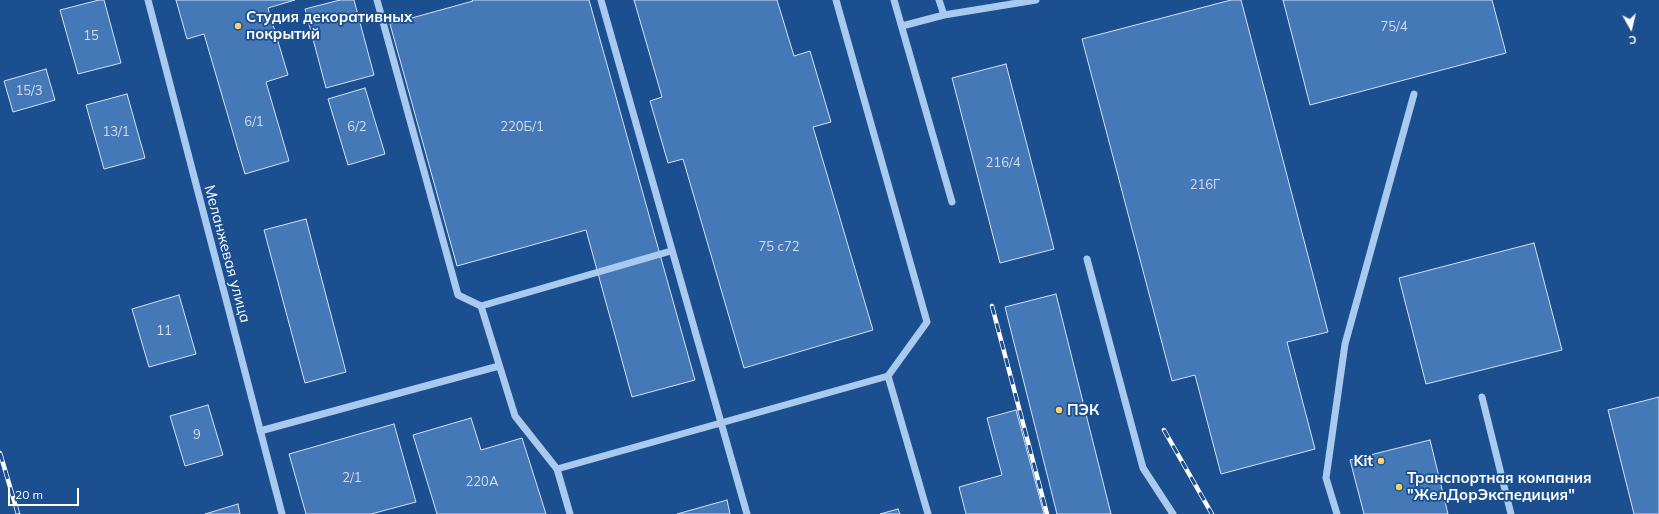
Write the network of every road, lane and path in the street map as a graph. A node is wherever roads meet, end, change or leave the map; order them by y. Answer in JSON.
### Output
{"nodes":[{"id":1,"x":148,"y":0,"type":"edge"},
{"id":2,"x":377,"y":0,"type":"edge"},
{"id":3,"x":601,"y":0,"type":"edge"},
{"id":4,"x":836,"y":0,"type":"edge"},
{"id":5,"x":894,"y":0,"type":"edge"},
{"id":6,"x":939,"y":0,"type":"edge"},
{"id":7,"x":1036,"y":0,"type":"edge"},
{"id":8,"x":944,"y":15,"type":"junction"},
{"id":9,"x":902,"y":26,"type":"junction"},
{"id":10,"x":1414,"y":94,"type":"dead end"},
{"id":11,"x":952,"y":202,"type":"dead end"},
{"id":12,"x":671,"y":251,"type":"junction"},
{"id":13,"x":1087,"y":259,"type":"dead end"},
{"id":14,"x":481,"y":306,"type":"junction"},
{"id":15,"x":499,"y":366,"type":"junction"},
{"id":16,"x":888,"y":376,"type":"junction"},
{"id":17,"x":1482,"y":397,"type":"dead end"},
{"id":18,"x":721,"y":424,"type":"junction"},
{"id":19,"x":260,"y":431,"type":"junction"},
{"id":20,"x":557,"y":469,"type":"junction"},
{"id":21,"x":282,"y":514,"type":"edge"},
{"id":22,"x":570,"y":514,"type":"edge"},
{"id":23,"x":747,"y":514,"type":"edge"},
{"id":24,"x":928,"y":514,"type":"edge"},
{"id":25,"x":1173,"y":514,"type":"edge"},
{"id":26,"x":1337,"y":514,"type":"edge"},
{"id":27,"x":1511,"y":514,"type":"edge"}],
"edges":[{"from":1,"to":19,"type":"street","name":"Меланжевая улица"},
{"from":2,"to":14,"type":"street"},
{"from":3,"to":12,"type":"street"},
{"from":4,"to":16,"type":"street"},
{"from":5,"to":9,"type":"street"},
{"from":6,"to":8,"type":"street"},
{"from":7,"to":8,"type":"street"},
{"from":8,"to":9,"type":"street"},
{"from":9,"to":11,"type":"street"},
{"from":10,"to":26,"type":"street"},
{"from":12,"to":14,"type":"street"},
{"from":12,"to":18,"type":"street"},
{"from":13,"to":25,"type":"street"},
{"from":14,"to":15,"type":"street"},
{"from":15,"to":19,"type":"street"},
{"from":15,"to":20,"type":"street"},
{"from":16,"to":18,"type":"street"},
{"from":16,"to":24,"type":"street"},
{"from":17,"to":27,"type":"street"},
{"from":18,"to":20,"type":"street"},
{"from":18,"to":23,"type":"street"},
{"from":19,"to":21,"type":"street","name":"Меланжевая улица"},
{"from":20,"to":22,"type":"street"}]}
